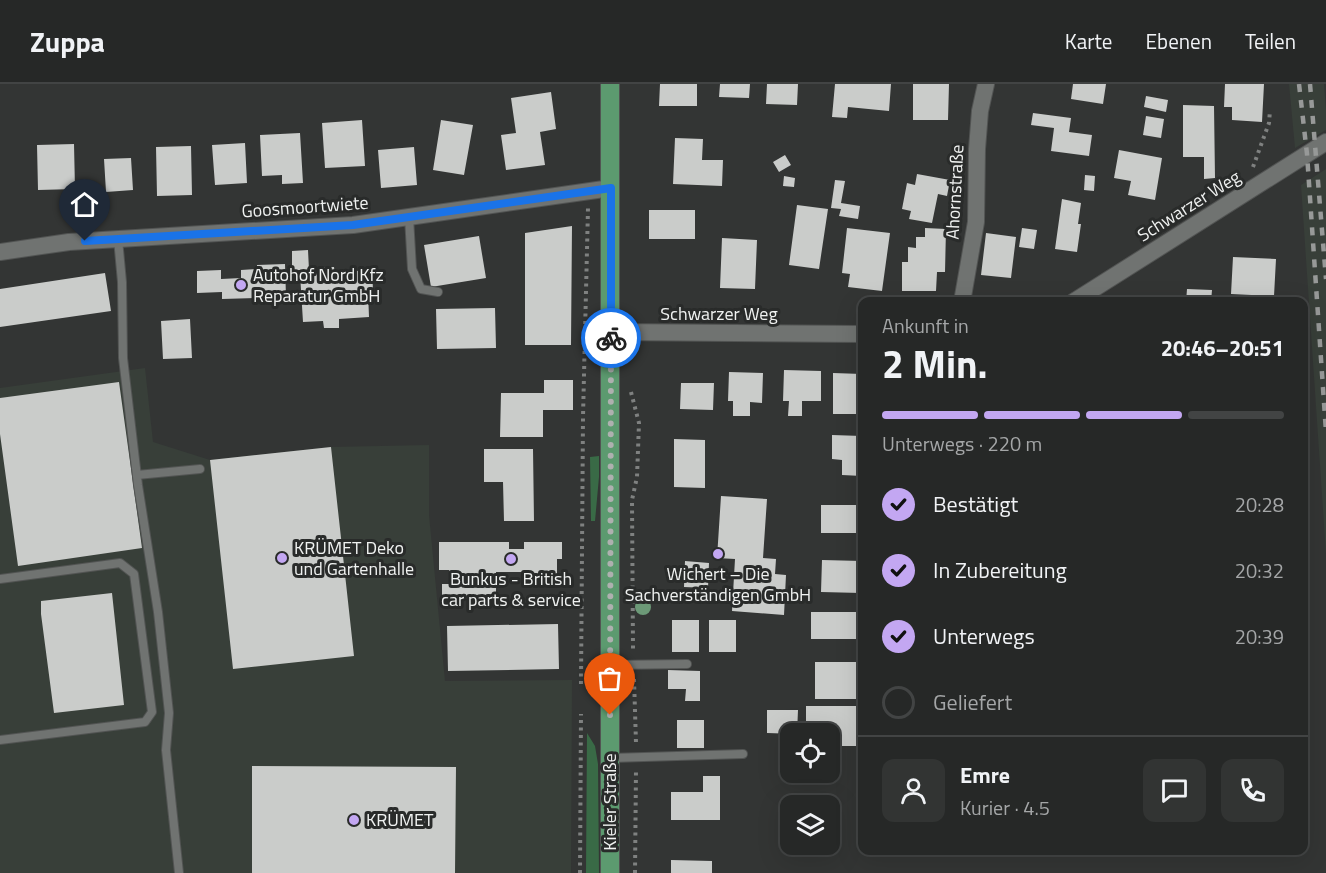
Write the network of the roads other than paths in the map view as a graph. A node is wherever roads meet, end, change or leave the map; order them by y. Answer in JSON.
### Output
{"nodes":[{"id":1,"x":610,"y":84,"type":"edge"},
{"id":2,"x":986,"y":84,"type":"edge"},
{"id":3,"x":1326,"y":142,"type":"edge"},
{"id":4,"x":611,"y":188,"type":"junction"},
{"id":5,"x":409,"y":217,"type":"junction"},
{"id":6,"x":118,"y":239,"type":"junction"},
{"id":7,"x":0,"y":252,"type":"edge"},
{"id":8,"x":438,"y":292,"type":"dead end"},
{"id":9,"x":963,"y":297,"type":"edge"},
{"id":10,"x":1080,"y":297,"type":"edge"},
{"id":11,"x":611,"y":332,"type":"junction"},
{"id":12,"x":858,"y":334,"type":"edge"},
{"id":13,"x":200,"y":469,"type":"dead end"},
{"id":14,"x":137,"y":476,"type":"junction"},
{"id":15,"x":0,"y":579,"type":"edge"},
{"id":16,"x":687,"y":664,"type":"dead end"},
{"id":17,"x":610,"y":665,"type":"junction"},
{"id":18,"x":0,"y":740,"type":"edge"},
{"id":19,"x":743,"y":754,"type":"dead end"},
{"id":20,"x":610,"y":758,"type":"junction"},
{"id":21,"x":178,"y":873,"type":"edge"},
{"id":22,"x":610,"y":873,"type":"edge"}],
"edges":[{"from":1,"to":4,"type":"main road","name":"Kieler Straße"},
{"from":2,"to":9,"type":"street","name":"Ahornstraße"},
{"from":3,"to":10,"type":"street","name":"Schwarzer Weg"},
{"from":4,"to":5,"type":"street","name":"Goosmoortwiete"},
{"from":4,"to":11,"type":"main road","name":"Kieler Straße"},
{"from":5,"to":6,"type":"street","name":"Goosmoortwiete"},
{"from":5,"to":8,"type":"lane"},
{"from":6,"to":7,"type":"street","name":"Goosmoortwiete"},
{"from":6,"to":14,"type":"lane"},
{"from":11,"to":12,"type":"street","name":"Schwarzer Weg"},
{"from":11,"to":17,"type":"main road","name":"Kieler Straße"},
{"from":13,"to":14,"type":"lane"},
{"from":14,"to":21,"type":"lane"},
{"from":15,"to":18,"type":"lane"},
{"from":16,"to":17,"type":"lane"},
{"from":17,"to":20,"type":"main road","name":"Kieler Straße"},
{"from":19,"to":20,"type":"lane"},
{"from":20,"to":22,"type":"main road","name":"Kieler Straße"}]}
